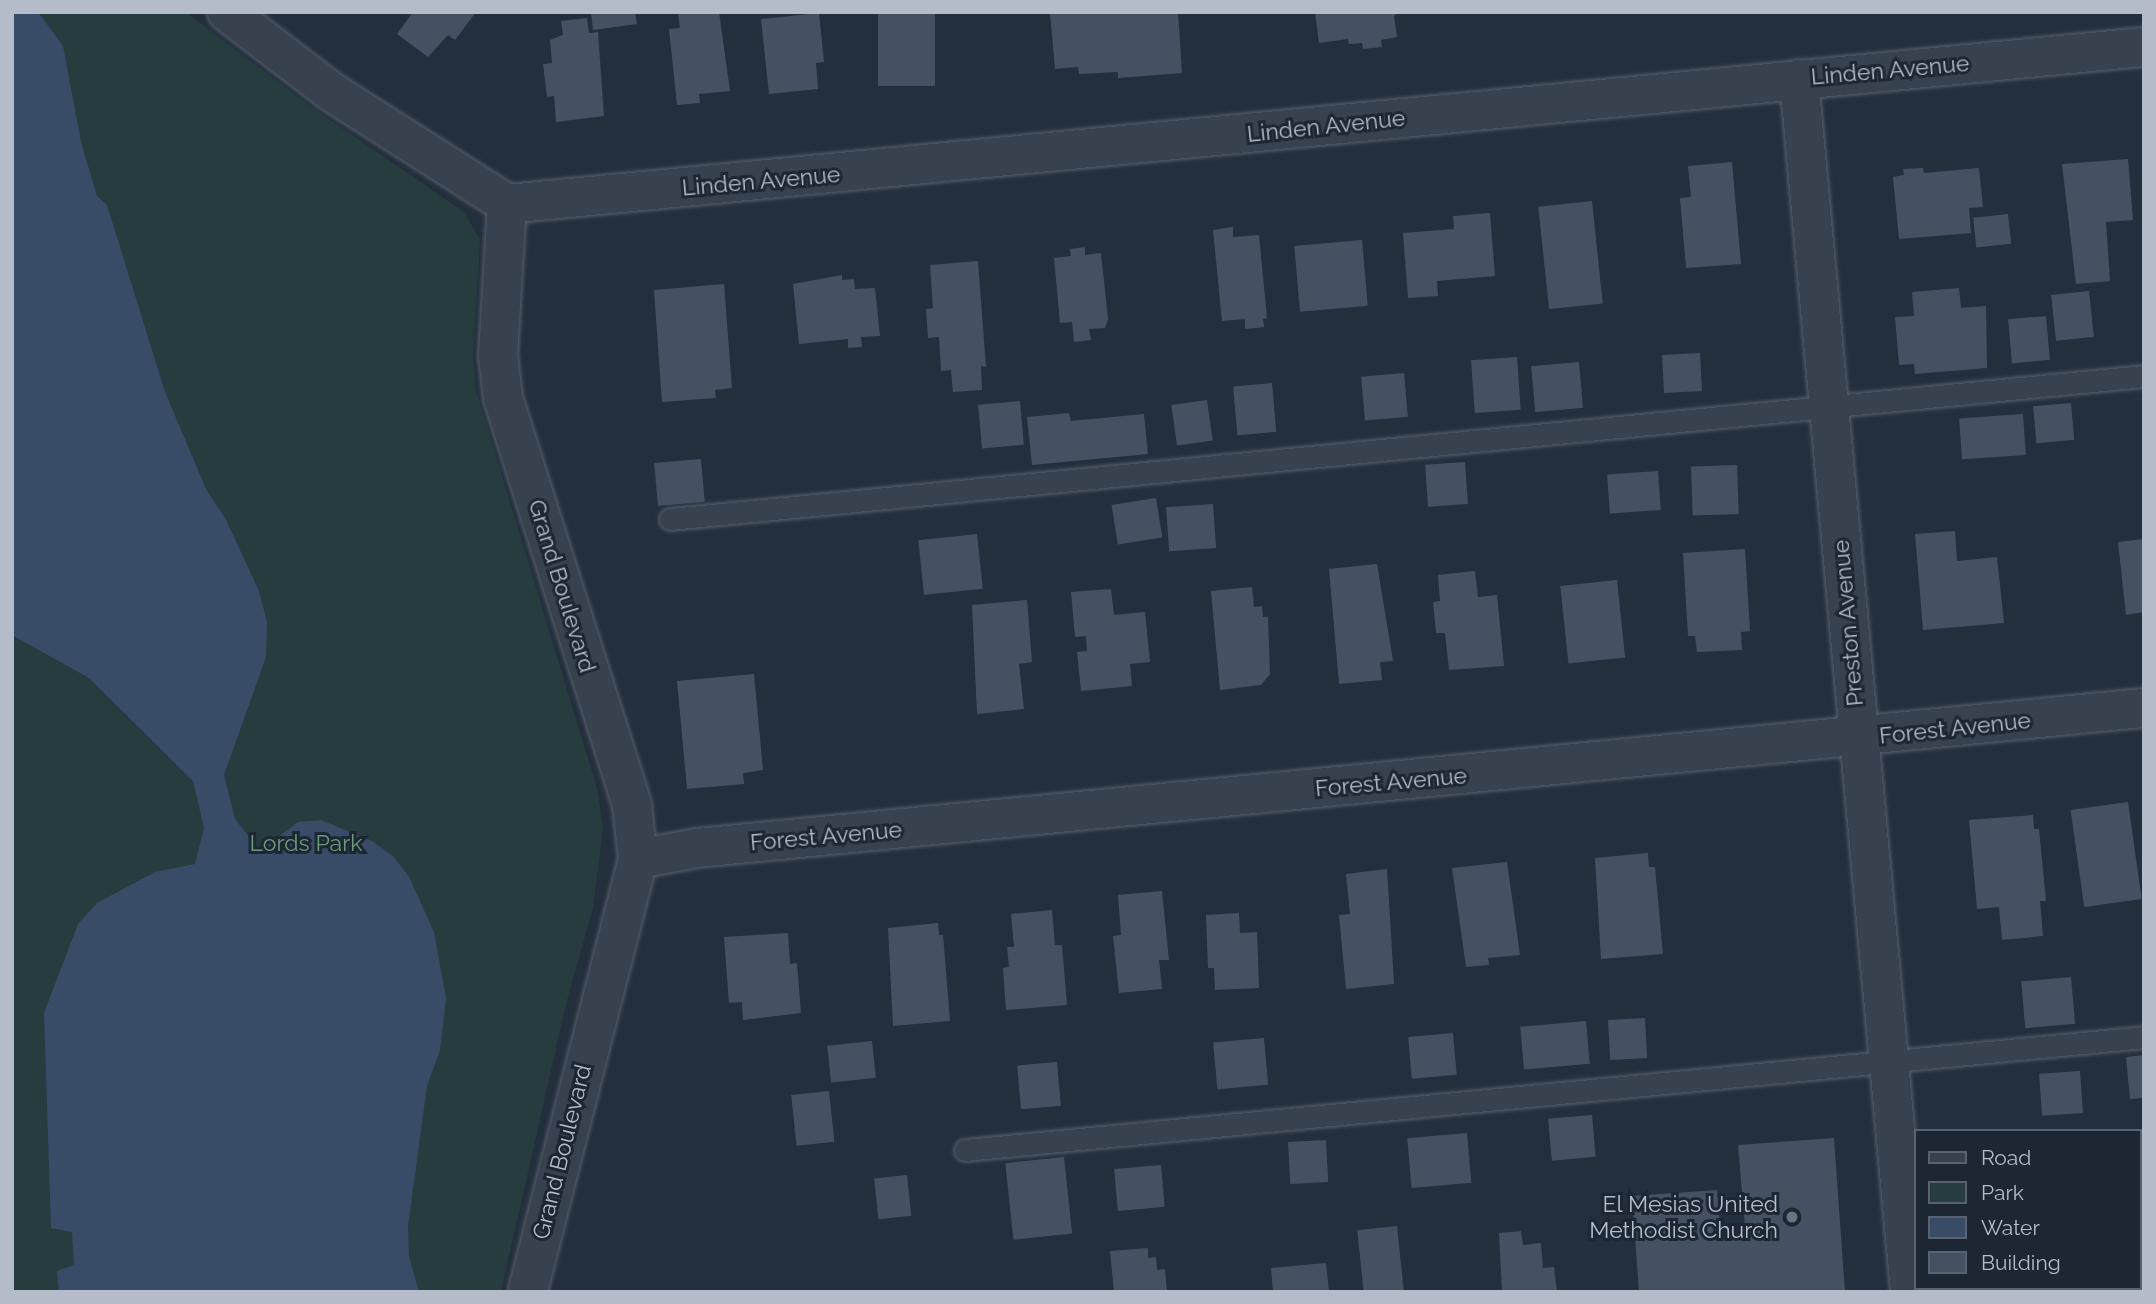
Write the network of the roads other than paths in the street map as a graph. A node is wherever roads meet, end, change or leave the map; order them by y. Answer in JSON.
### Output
{"nodes":[{"id":1,"x":227,"y":12,"type":"edge"},
{"id":2,"x":2144,"y":47,"type":"edge"},
{"id":3,"x":1799,"y":79,"type":"junction"},
{"id":4,"x":508,"y":204,"type":"junction"},
{"id":5,"x":2144,"y":376,"type":"edge"},
{"id":6,"x":1830,"y":407,"type":"junction"},
{"id":7,"x":670,"y":519,"type":"dead end"},
{"id":8,"x":2144,"y":708,"type":"edge"},
{"id":9,"x":1858,"y":737,"type":"junction"},
{"id":10,"x":638,"y":859,"type":"junction"},
{"id":11,"x":2144,"y":1037,"type":"edge"},
{"id":12,"x":1889,"y":1061,"type":"junction"},
{"id":13,"x":965,"y":1150,"type":"dead end"},
{"id":14,"x":528,"y":1292,"type":"edge"},
{"id":15,"x":1910,"y":1292,"type":"edge"}],
"edges":[{"from":1,"to":4,"type":"street"},
{"from":2,"to":3,"type":"street","name":"Linden Avenue"},
{"from":3,"to":4,"type":"street","name":"Linden Avenue"},
{"from":3,"to":6,"type":"street","name":"Preston Avenue"},
{"from":4,"to":10,"type":"street","name":"Grand Boulevard"},
{"from":5,"to":6,"type":"lane"},
{"from":6,"to":7,"type":"lane"},
{"from":6,"to":9,"type":"street","name":"Preston Avenue"},
{"from":8,"to":9,"type":"street","name":"Forest Avenue"},
{"from":9,"to":10,"type":"street","name":"Forest Avenue"},
{"from":9,"to":12,"type":"street","name":"Preston Avenue"},
{"from":10,"to":14,"type":"street","name":"Grand Boulevard"},
{"from":11,"to":12,"type":"lane"},
{"from":12,"to":13,"type":"lane"},
{"from":12,"to":15,"type":"street","name":"Preston Avenue"}]}
